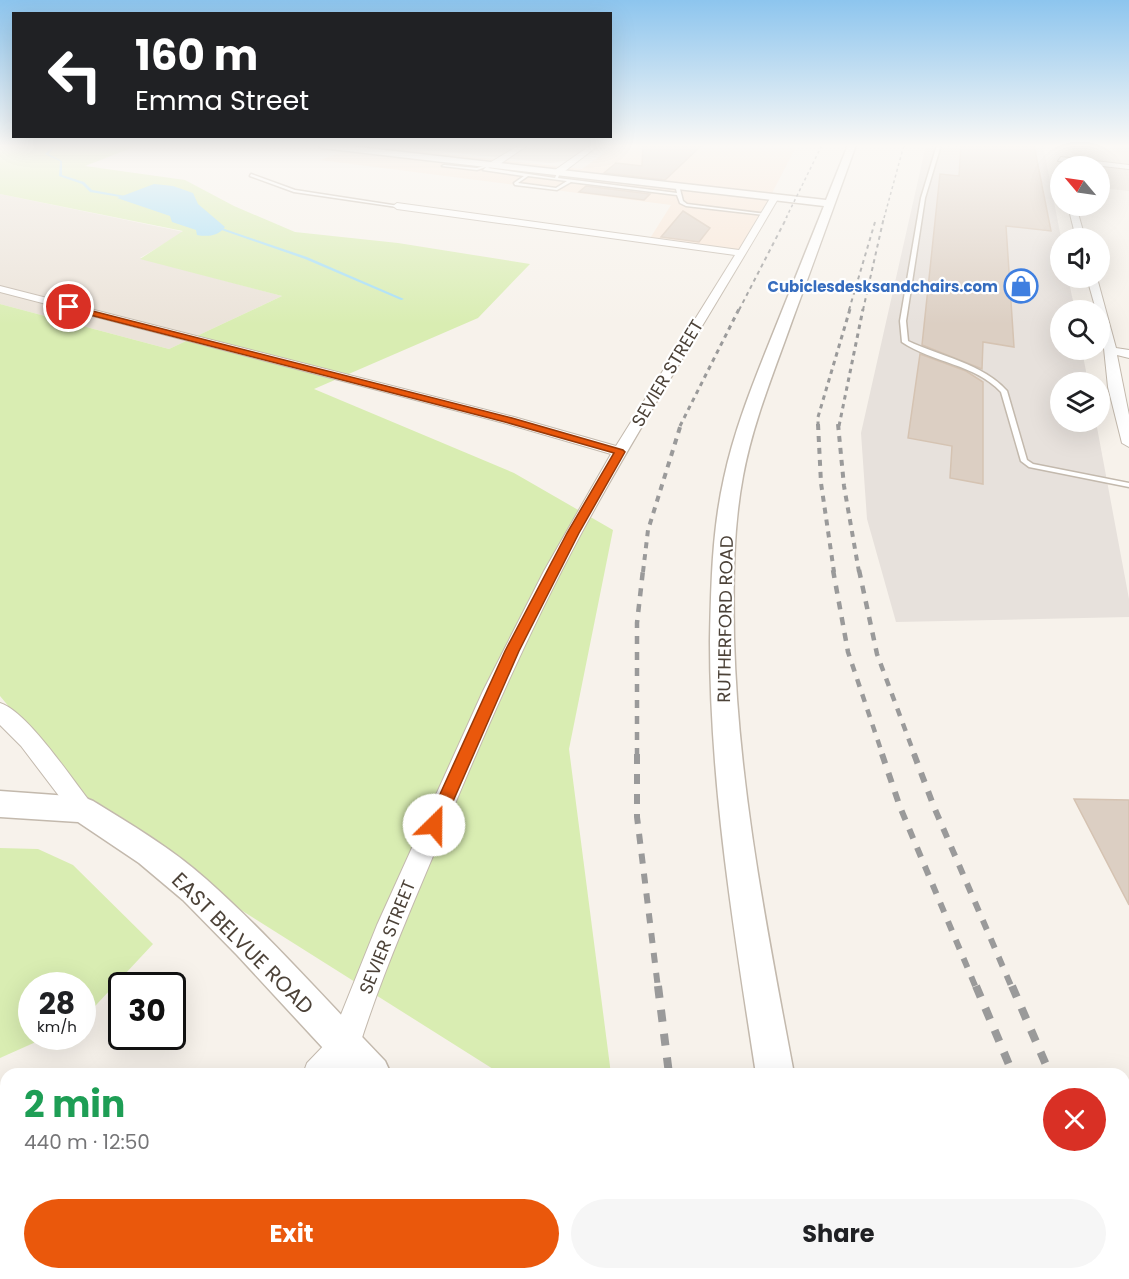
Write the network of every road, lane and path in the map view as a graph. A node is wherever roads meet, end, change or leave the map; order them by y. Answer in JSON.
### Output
{"nodes":[{"id":1,"x":387,"y":205,"type":"edge"},
{"id":2,"x":685,"y":205,"type":"edge"},
{"id":3,"x":770,"y":205,"type":"edge"},
{"id":4,"x":828,"y":205,"type":"edge"},
{"id":5,"x":922,"y":205,"type":"edge"},
{"id":6,"x":397,"y":206,"type":"joint"},
{"id":7,"x":765,"y":214,"type":"junction"},
{"id":8,"x":741,"y":253,"type":"junction"},
{"id":9,"x":0,"y":289,"type":"edge"},
{"id":10,"x":1110,"y":350,"type":"joint"},
{"id":11,"x":1129,"y":354,"type":"edge"},
{"id":12,"x":1129,"y":443,"type":"edge"},
{"id":13,"x":620,"y":452,"type":"junction"},
{"id":14,"x":1129,"y":484,"type":"edge"},
{"id":15,"x":0,"y":711,"type":"edge"},
{"id":16,"x":0,"y":804,"type":"edge"},
{"id":17,"x":83,"y":810,"type":"junction"},
{"id":18,"x":340,"y":1059,"type":"edge"},
{"id":19,"x":327,"y":1068,"type":"edge"},
{"id":20,"x":359,"y":1068,"type":"edge"},
{"id":21,"x":774,"y":1068,"type":"edge"}],
"edges":[{"from":1,"to":6,"type":"lane"},
{"from":2,"to":7,"type":"lane"},
{"from":3,"to":7,"type":"street","name":"SEVIER STREET"},
{"from":4,"to":21,"type":"street","name":"RUTHERFORD ROAD"},
{"from":5,"to":14,"type":"lane"},
{"from":6,"to":8,"type":"street"},
{"from":7,"to":8,"type":"street","name":"SEVIER STREET"},
{"from":8,"to":13,"type":"street","name":"SEVIER STREET"},
{"from":9,"to":13,"type":"street"},
{"from":10,"to":11,"type":"street"},
{"from":10,"to":12,"type":"street"},
{"from":13,"to":18,"type":"street","name":"SEVIER STREET"},
{"from":15,"to":17,"type":"street"},
{"from":16,"to":17,"type":"street","name":"EAST BELVUE ROAD"},
{"from":17,"to":18,"type":"street","name":"EAST BELVUE ROAD"},
{"from":18,"to":19,"type":"street"},
{"from":18,"to":20,"type":"street","name":"EAST BELVUE ROAD"}]}
